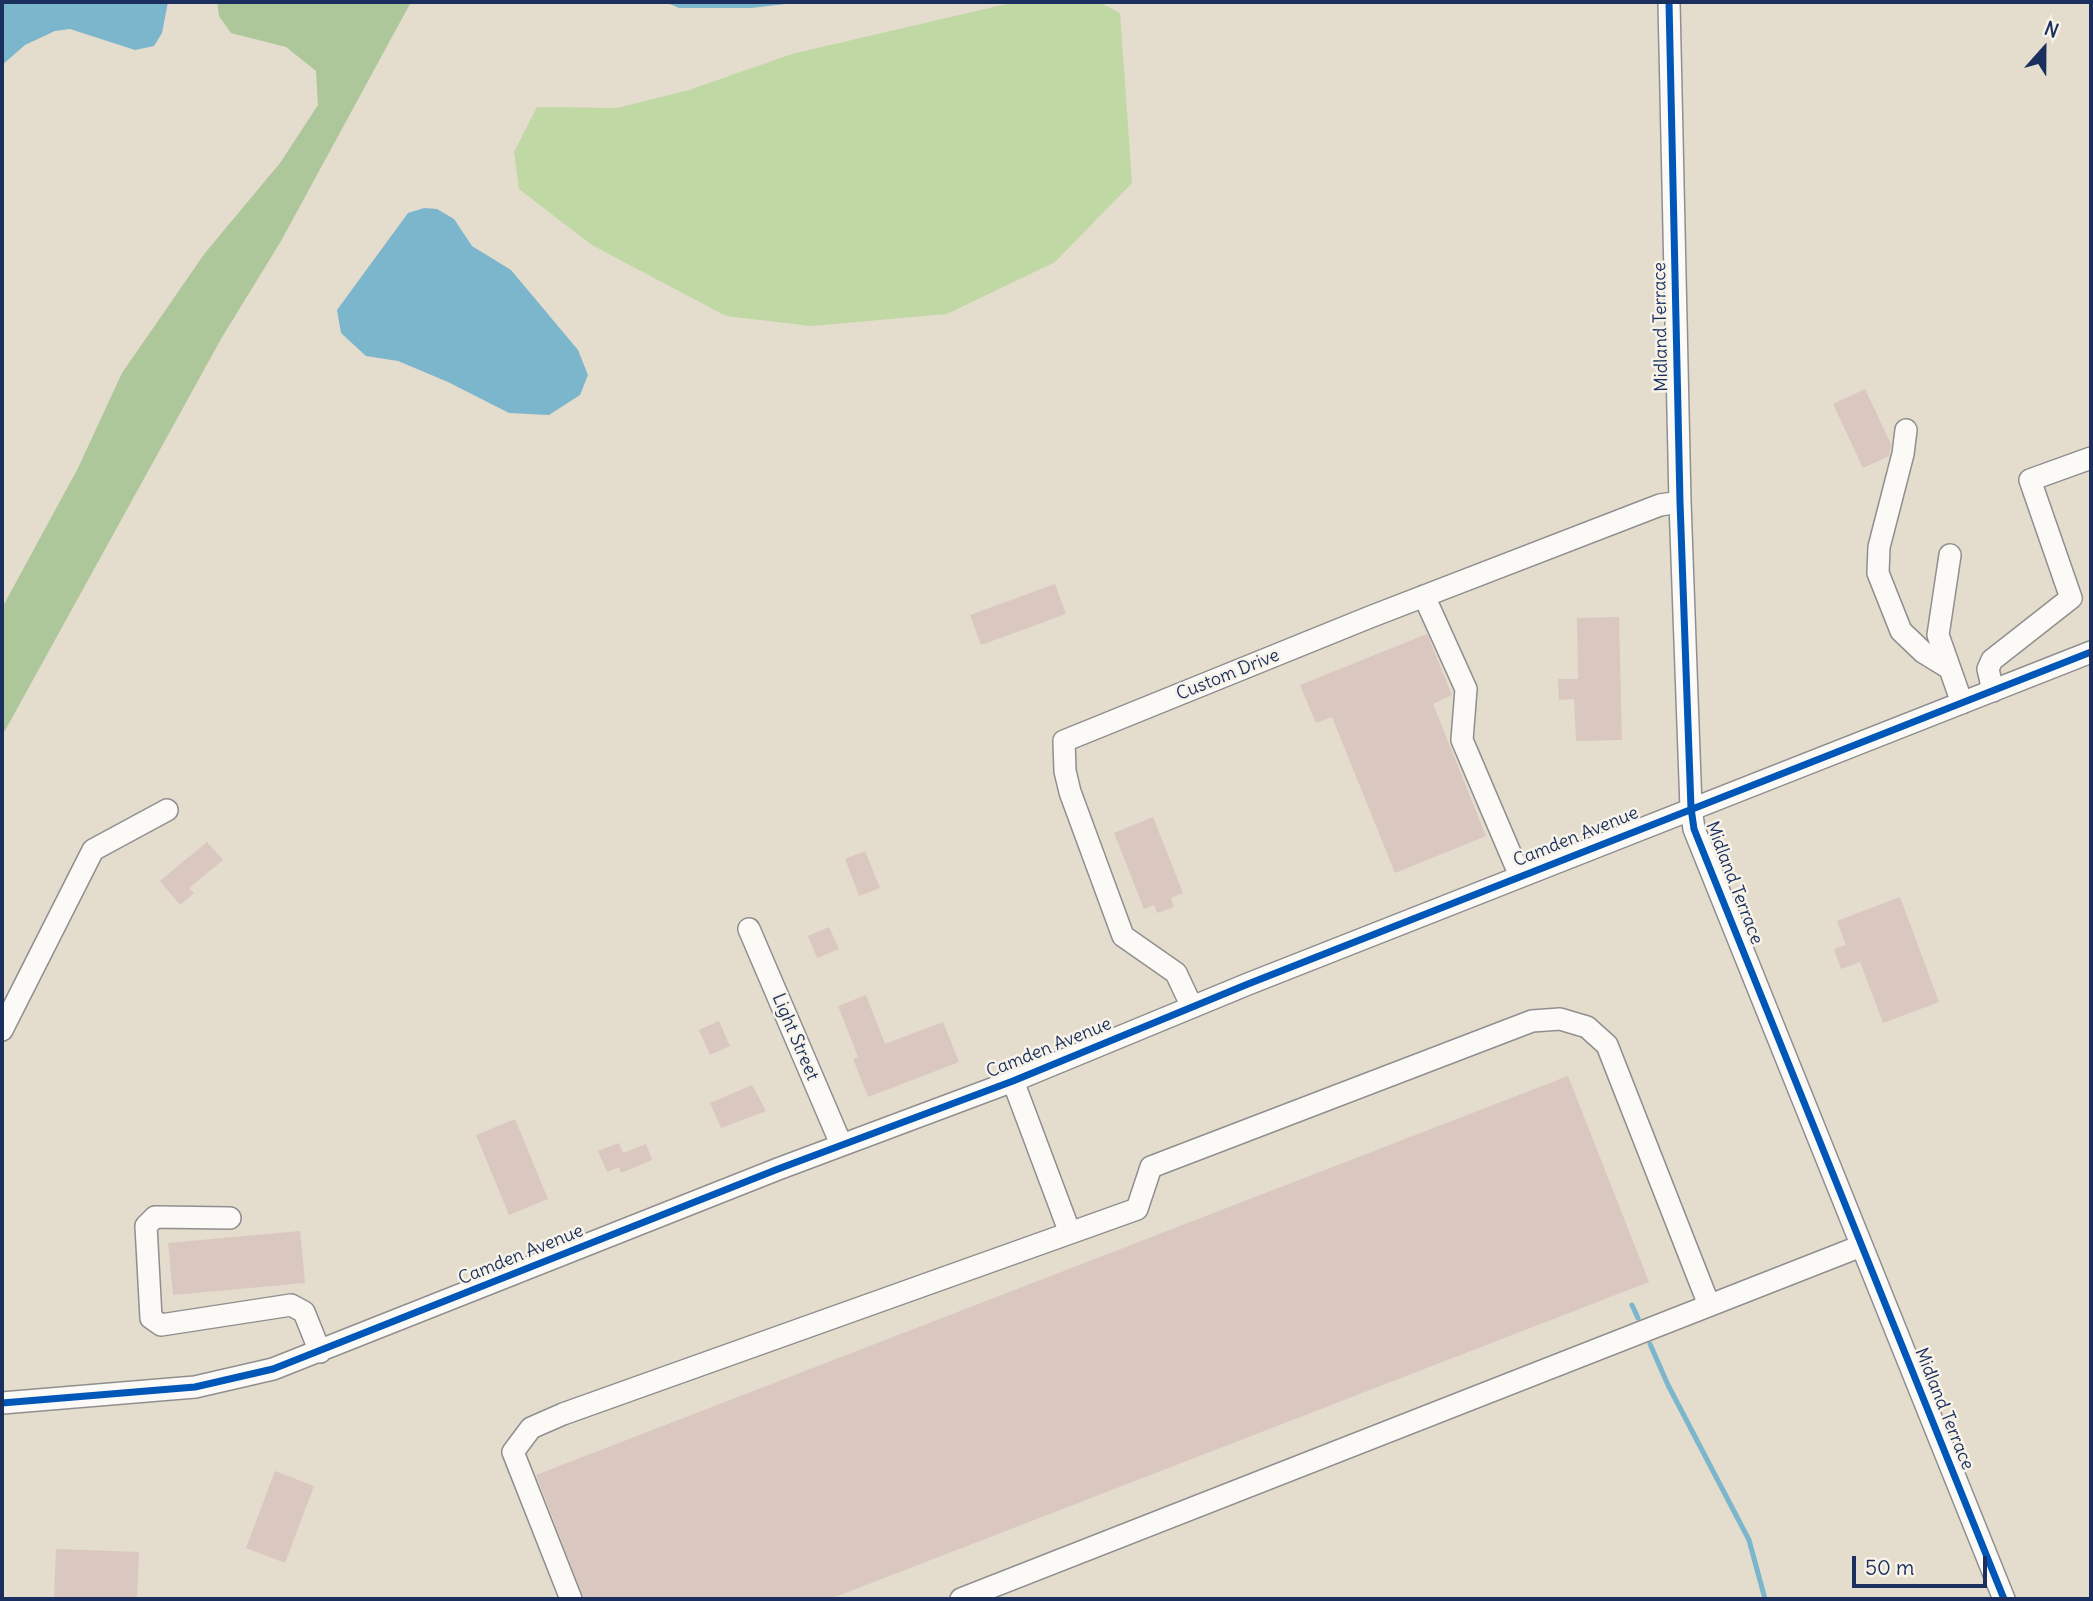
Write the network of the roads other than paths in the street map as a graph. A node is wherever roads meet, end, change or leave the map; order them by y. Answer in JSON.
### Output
{"nodes":[{"id":1,"x":1669,"y":2,"type":"edge"},
{"id":2,"x":1906,"y":430,"type":"dead end"},
{"id":3,"x":2091,"y":458,"type":"edge"},
{"id":4,"x":1681,"y":502,"type":"junction"},
{"id":5,"x":1950,"y":555,"type":"dead end"},
{"id":6,"x":1424,"y":596,"type":"junction"},
{"id":7,"x":2091,"y":652,"type":"edge"},
{"id":8,"x":1949,"y":668,"type":"junction"},
{"id":9,"x":1993,"y":691,"type":"junction"},
{"id":10,"x":1962,"y":703,"type":"junction"},
{"id":11,"x":1691,"y":808,"type":"junction"},
{"id":12,"x":167,"y":810,"type":"dead end"},
{"id":13,"x":1520,"y":876,"type":"junction"},
{"id":14,"x":749,"y":929,"type":"dead end"},
{"id":15,"x":1192,"y":1007,"type":"junction"},
{"id":16,"x":2,"y":1030,"type":"edge"},
{"id":17,"x":1013,"y":1081,"type":"junction"},
{"id":18,"x":841,"y":1144,"type":"junction"},
{"id":19,"x":230,"y":1218,"type":"dead end"},
{"id":20,"x":1070,"y":1233,"type":"junction"},
{"id":21,"x":1861,"y":1246,"type":"junction"},
{"id":22,"x":1709,"y":1305,"type":"junction"},
{"id":23,"x":320,"y":1352,"type":"junction"},
{"id":24,"x":2,"y":1403,"type":"edge"},
{"id":25,"x":571,"y":1599,"type":"edge"},
{"id":26,"x":961,"y":1599,"type":"edge"},
{"id":27,"x":2004,"y":1599,"type":"edge"}],
"edges":[{"from":1,"to":4,"type":"street","name":"Midland Terrace"},
{"from":2,"to":8,"type":"street"},
{"from":3,"to":9,"type":"street"},
{"from":4,"to":6,"type":"street","name":"Custom Drive"},
{"from":4,"to":11,"type":"street","name":"Midland Terrace"},
{"from":5,"to":8,"type":"street"},
{"from":6,"to":13,"type":"street"},
{"from":6,"to":15,"type":"street","name":"Custom Drive"},
{"from":7,"to":9,"type":"street","name":"Camden Avenue"},
{"from":8,"to":10,"type":"street"},
{"from":9,"to":10,"type":"street","name":"Camden Avenue"},
{"from":10,"to":11,"type":"street","name":"Camden Avenue"},
{"from":11,"to":13,"type":"street","name":"Camden Avenue"},
{"from":11,"to":21,"type":"street","name":"Midland Terrace"},
{"from":12,"to":16,"type":"street"},
{"from":13,"to":15,"type":"street","name":"Camden Avenue"},
{"from":14,"to":18,"type":"street","name":"Light Street"},
{"from":15,"to":17,"type":"street","name":"Camden Avenue"},
{"from":17,"to":18,"type":"street","name":"Camden Avenue"},
{"from":17,"to":20,"type":"street"},
{"from":18,"to":23,"type":"street","name":"Camden Avenue"},
{"from":19,"to":23,"type":"street"},
{"from":20,"to":22,"type":"street"},
{"from":20,"to":25,"type":"street"},
{"from":21,"to":22,"type":"street"},
{"from":21,"to":27,"type":"street","name":"Midland Terrace"},
{"from":22,"to":26,"type":"street"},
{"from":23,"to":24,"type":"street","name":"Camden Avenue"}]}
